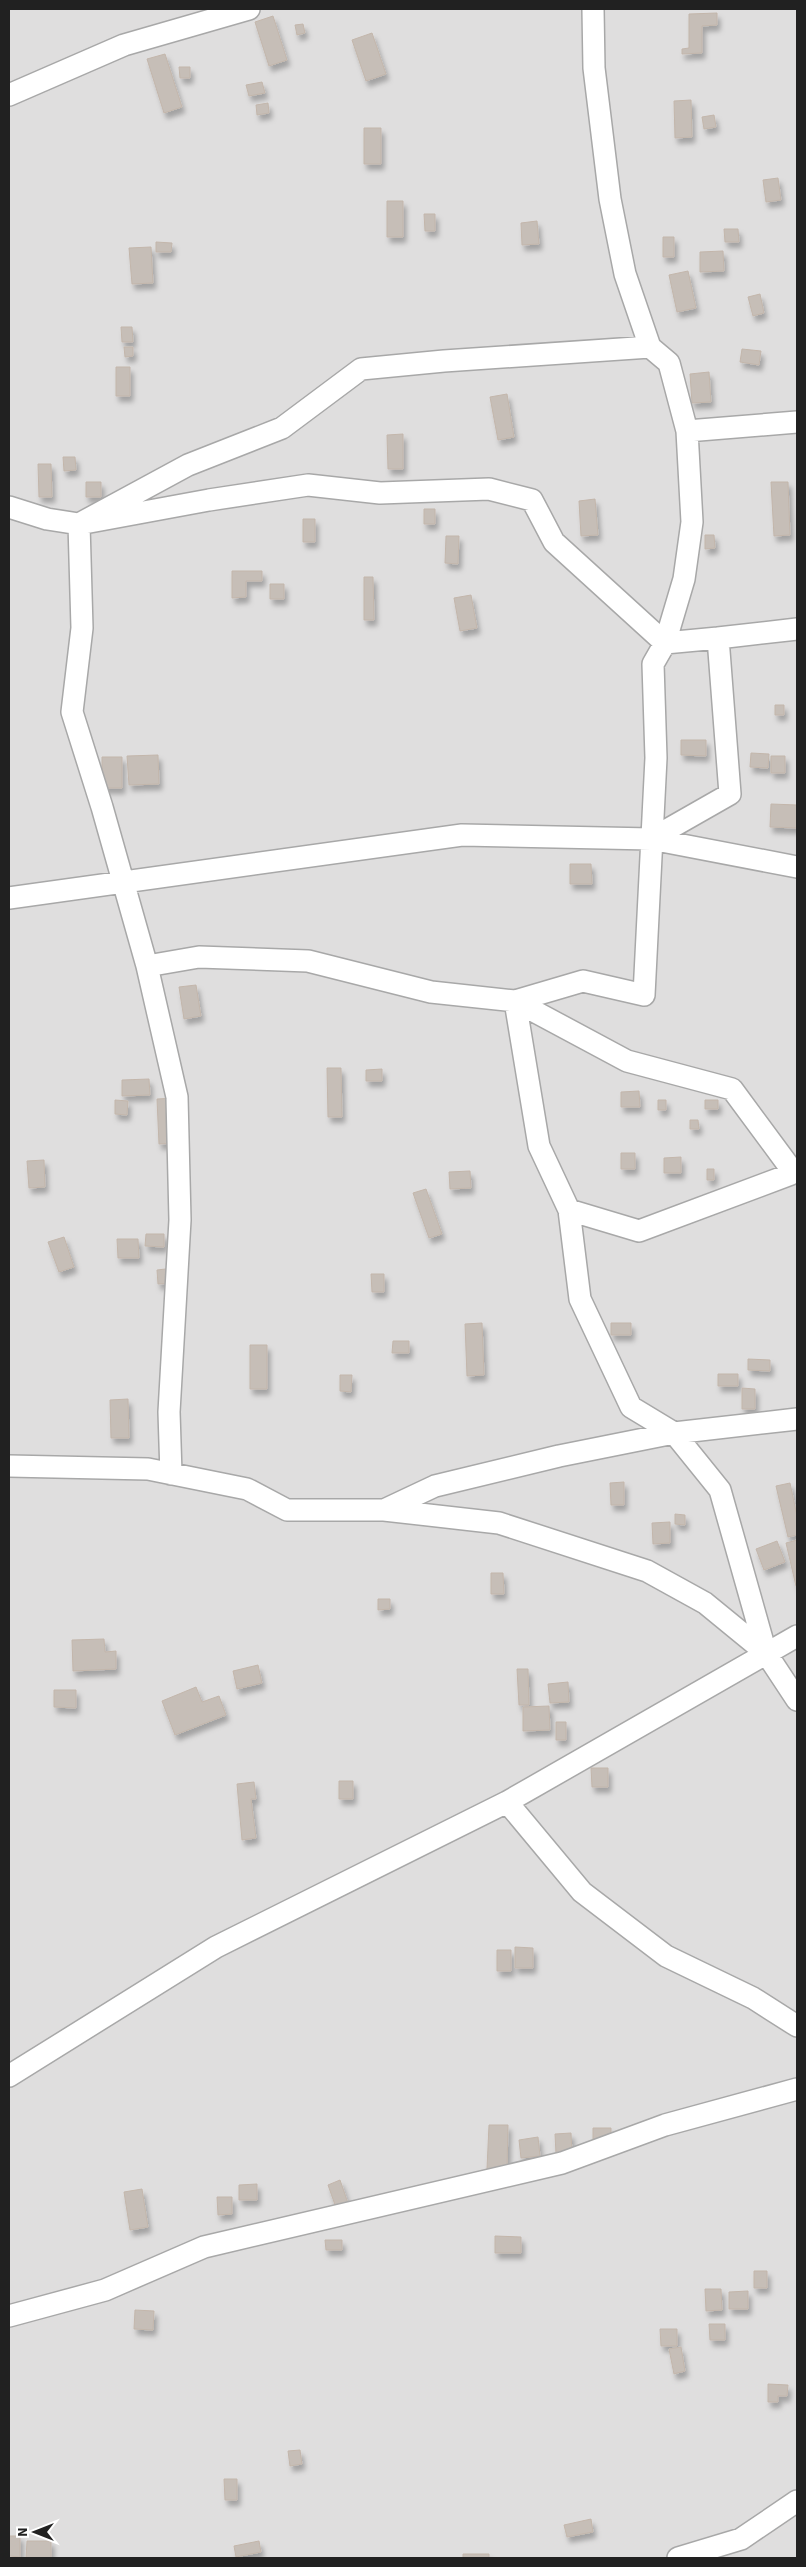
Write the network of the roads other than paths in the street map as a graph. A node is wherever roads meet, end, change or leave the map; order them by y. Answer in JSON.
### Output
{"nodes":[{"id":1,"x":249,"y":9,"type":"edge"},
{"id":2,"x":593,"y":9,"type":"edge"},
{"id":3,"x":9,"y":95,"type":"edge"},
{"id":4,"x":650,"y":348,"type":"junction"},
{"id":5,"x":797,"y":422,"type":"edge"},
{"id":6,"x":687,"y":431,"type":"junction"},
{"id":7,"x":9,"y":508,"type":"edge"},
{"id":8,"x":79,"y":524,"type":"junction"},
{"id":9,"x":797,"y":628,"type":"edge"},
{"id":10,"x":718,"y":638,"type":"junction"},
{"id":11,"x":665,"y":643,"type":"junction"},
{"id":12,"x":651,"y":840,"type":"junction"},
{"id":13,"x":797,"y":867,"type":"edge"},
{"id":14,"x":123,"y":882,"type":"junction"},
{"id":15,"x":9,"y":898,"type":"edge"},
{"id":16,"x":147,"y":966,"type":"junction"},
{"id":17,"x":515,"y":1001,"type":"junction"},
{"id":18,"x":796,"y":1171,"type":"edge"},
{"id":19,"x":568,"y":1210,"type":"junction"},
{"id":20,"x":797,"y":1419,"type":"edge"},
{"id":21,"x":674,"y":1433,"type":"junction"},
{"id":22,"x":9,"y":1466,"type":"edge"},
{"id":23,"x":171,"y":1474,"type":"junction"},
{"id":24,"x":384,"y":1510,"type":"junction"},
{"id":25,"x":797,"y":1636,"type":"edge"},
{"id":26,"x":766,"y":1653,"type":"junction"},
{"id":27,"x":797,"y":1700,"type":"edge"},
{"id":28,"x":507,"y":1802,"type":"junction"},
{"id":29,"x":797,"y":2026,"type":"edge"},
{"id":30,"x":9,"y":2076,"type":"edge"},
{"id":31,"x":797,"y":2089,"type":"edge"},
{"id":32,"x":9,"y":2316,"type":"edge"},
{"id":33,"x":797,"y":2501,"type":"edge"},
{"id":34,"x":678,"y":2558,"type":"edge"}],
"edges":[{"from":1,"to":3,"type":"street"},
{"from":2,"to":4,"type":"street"},
{"from":4,"to":6,"type":"street"},
{"from":4,"to":8,"type":"street"},
{"from":5,"to":6,"type":"street"},
{"from":6,"to":11,"type":"street"},
{"from":7,"to":8,"type":"street"},
{"from":8,"to":11,"type":"street"},
{"from":8,"to":14,"type":"street"},
{"from":9,"to":10,"type":"street"},
{"from":10,"to":11,"type":"street"},
{"from":10,"to":12,"type":"street"},
{"from":11,"to":12,"type":"street"},
{"from":12,"to":13,"type":"street"},
{"from":12,"to":14,"type":"street"},
{"from":12,"to":17,"type":"street"},
{"from":14,"to":15,"type":"street"},
{"from":14,"to":16,"type":"street"},
{"from":16,"to":17,"type":"street"},
{"from":16,"to":23,"type":"street"},
{"from":17,"to":18,"type":"street"},
{"from":17,"to":19,"type":"street"},
{"from":18,"to":19,"type":"street"},
{"from":19,"to":21,"type":"street"},
{"from":20,"to":21,"type":"street"},
{"from":21,"to":24,"type":"street"},
{"from":21,"to":26,"type":"street"},
{"from":22,"to":23,"type":"street"},
{"from":23,"to":24,"type":"street"},
{"from":24,"to":26,"type":"street"},
{"from":25,"to":26,"type":"street"},
{"from":26,"to":27,"type":"street"},
{"from":26,"to":28,"type":"street"},
{"from":28,"to":29,"type":"street"},
{"from":28,"to":30,"type":"street"},
{"from":31,"to":32,"type":"street"},
{"from":33,"to":34,"type":"street"}]}
